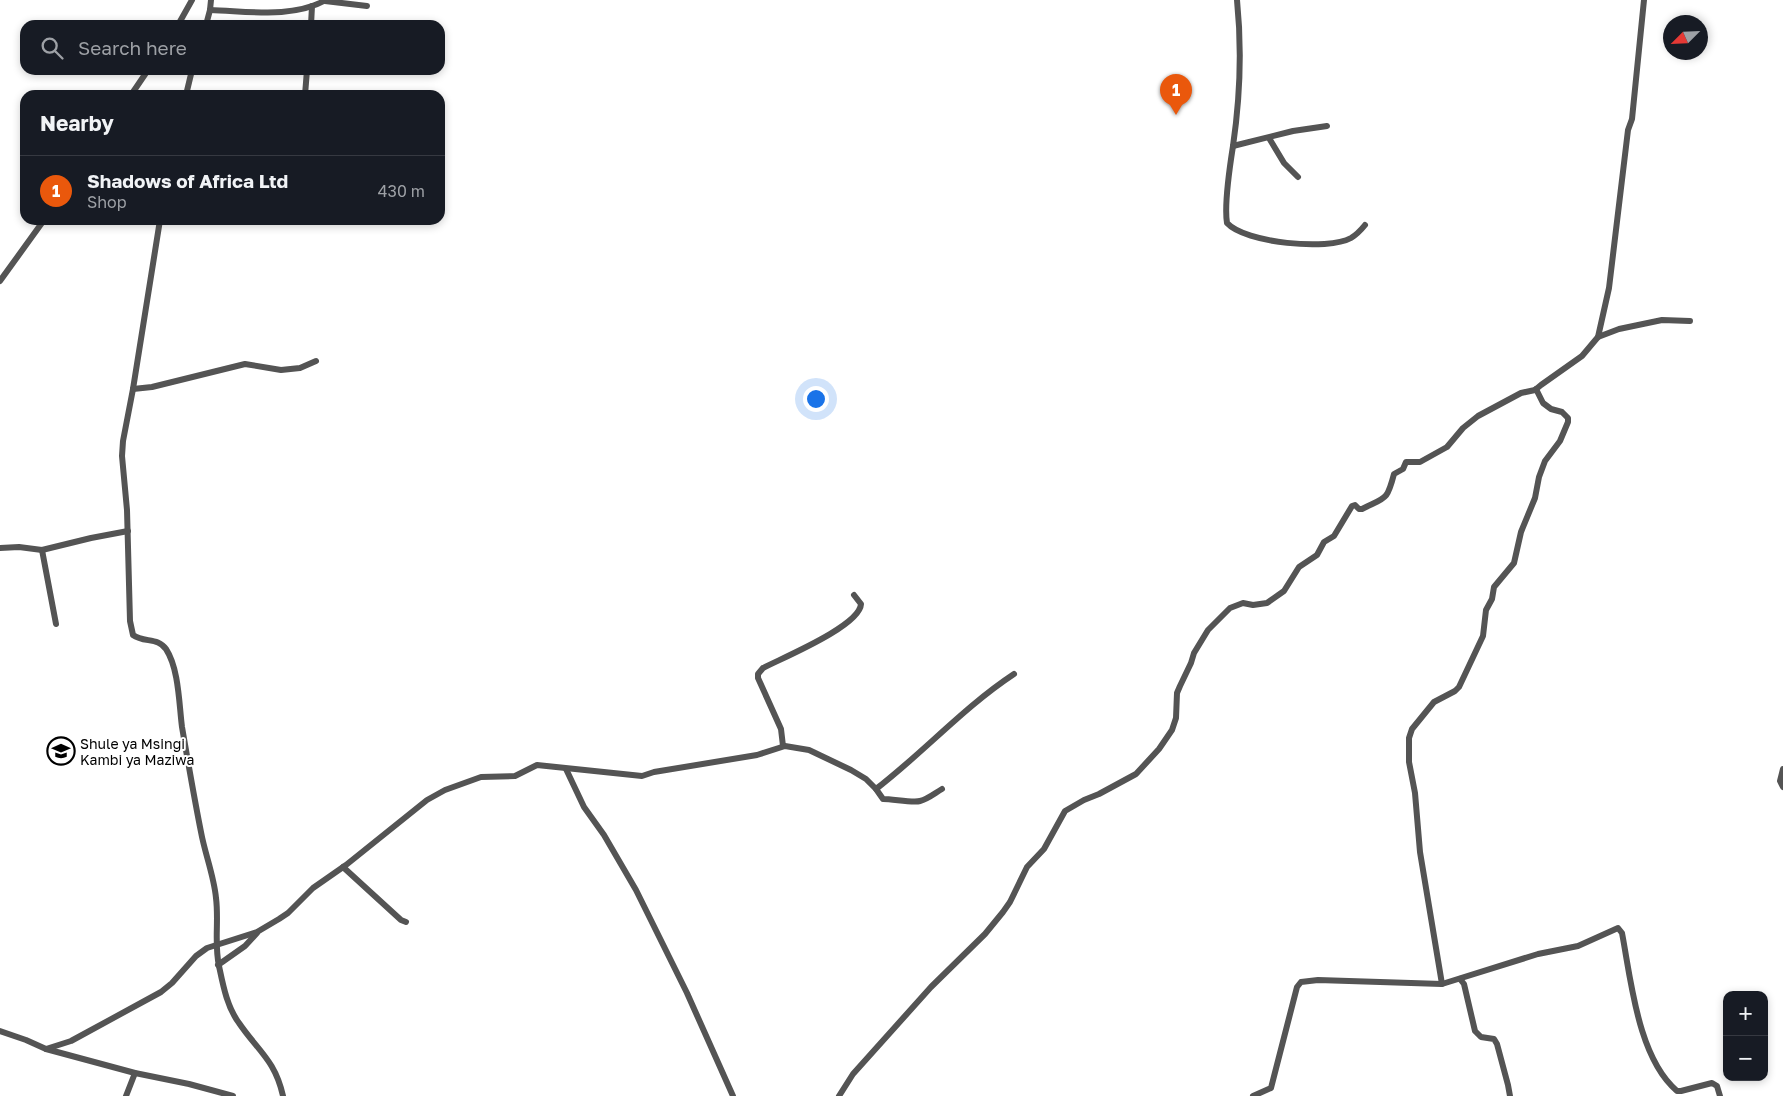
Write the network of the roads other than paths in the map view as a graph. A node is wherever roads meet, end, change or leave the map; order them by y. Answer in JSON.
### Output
{"nodes":[{"id":1,"x":192,"y":0,"type":"edge"},
{"id":2,"x":211,"y":0,"type":"edge"},
{"id":3,"x":1237,"y":0,"type":"edge"},
{"id":4,"x":1644,"y":0,"type":"edge"},
{"id":5,"x":326,"y":1,"type":"edge"},
{"id":6,"x":312,"y":6,"type":"junction"},
{"id":7,"x":367,"y":6,"type":"dead end"},
{"id":8,"x":210,"y":10,"type":"junction"},
{"id":9,"x":181,"y":20,"type":"edge"},
{"id":10,"x":207,"y":20,"type":"edge"},
{"id":11,"x":311,"y":20,"type":"edge"},
{"id":12,"x":145,"y":75,"type":"edge"},
{"id":13,"x":191,"y":75,"type":"edge"},
{"id":14,"x":307,"y":75,"type":"edge"},
{"id":15,"x":134,"y":90,"type":"edge"},
{"id":16,"x":187,"y":90,"type":"edge"},
{"id":17,"x":306,"y":90,"type":"edge"},
{"id":18,"x":1327,"y":126,"type":"dead end"},
{"id":19,"x":1270,"y":138,"type":"junction"},
{"id":20,"x":1233,"y":146,"type":"junction"},
{"id":21,"x":1298,"y":176,"type":"dead end"},
{"id":22,"x":40,"y":225,"type":"edge"},
{"id":23,"x":159,"y":225,"type":"edge"},
{"id":24,"x":1365,"y":225,"type":"dead end"},
{"id":25,"x":0,"y":281,"type":"edge"},
{"id":26,"x":1690,"y":321,"type":"dead end"},
{"id":27,"x":1598,"y":337,"type":"junction"},
{"id":28,"x":316,"y":361,"type":"dead end"},
{"id":29,"x":133,"y":389,"type":"junction"},
{"id":30,"x":1536,"y":389,"type":"junction"},
{"id":31,"x":128,"y":531,"type":"junction"},
{"id":32,"x":0,"y":548,"type":"edge"},
{"id":33,"x":42,"y":550,"type":"junction"},
{"id":34,"x":854,"y":595,"type":"dead end"},
{"id":35,"x":56,"y":624,"type":"dead end"},
{"id":36,"x":1014,"y":674,"type":"dead end"},
{"id":37,"x":783,"y":746,"type":"junction"},
{"id":38,"x":1783,"y":769,"type":"edge"},
{"id":39,"x":566,"y":770,"type":"junction"},
{"id":40,"x":1783,"y":787,"type":"edge"},
{"id":41,"x":876,"y":789,"type":"junction"},
{"id":42,"x":942,"y":789,"type":"dead end"},
{"id":43,"x":343,"y":868,"type":"junction"},
{"id":44,"x":406,"y":922,"type":"dead end"},
{"id":45,"x":257,"y":932,"type":"junction"},
{"id":46,"x":217,"y":944,"type":"junction"},
{"id":47,"x":218,"y":965,"type":"junction"},
{"id":48,"x":1460,"y":979,"type":"junction"},
{"id":49,"x":1442,"y":984,"type":"junction"},
{"id":50,"x":0,"y":1030,"type":"edge"},
{"id":51,"x":46,"y":1049,"type":"junction"},
{"id":52,"x":135,"y":1073,"type":"junction"},
{"id":53,"x":126,"y":1096,"type":"edge"},
{"id":54,"x":233,"y":1096,"type":"edge"},
{"id":55,"x":284,"y":1096,"type":"edge"},
{"id":56,"x":733,"y":1096,"type":"edge"},
{"id":57,"x":839,"y":1096,"type":"edge"},
{"id":58,"x":1253,"y":1096,"type":"edge"},
{"id":59,"x":1510,"y":1096,"type":"edge"},
{"id":60,"x":1720,"y":1096,"type":"edge"}],
"edges":[{"from":1,"to":9,"type":"street"},
{"from":2,"to":8,"type":"street"},
{"from":3,"to":20,"type":"street"},
{"from":4,"to":27,"type":"street"},
{"from":5,"to":6,"type":"street"},
{"from":5,"to":7,"type":"street"},
{"from":6,"to":8,"type":"street"},
{"from":6,"to":11,"type":"street"},
{"from":8,"to":10,"type":"street"},
{"from":12,"to":15,"type":"street"},
{"from":13,"to":16,"type":"street"},
{"from":14,"to":17,"type":"street"},
{"from":18,"to":19,"type":"street"},
{"from":19,"to":20,"type":"street"},
{"from":19,"to":21,"type":"street"},
{"from":20,"to":24,"type":"street"},
{"from":22,"to":25,"type":"street"},
{"from":23,"to":29,"type":"street"},
{"from":26,"to":27,"type":"street"},
{"from":27,"to":30,"type":"street"},
{"from":28,"to":29,"type":"street"},
{"from":29,"to":31,"type":"street"},
{"from":30,"to":49,"type":"street"},
{"from":30,"to":57,"type":"street"},
{"from":31,"to":33,"type":"street"},
{"from":31,"to":46,"type":"street"},
{"from":32,"to":33,"type":"street"},
{"from":33,"to":35,"type":"street"},
{"from":34,"to":37,"type":"street"},
{"from":36,"to":41,"type":"street"},
{"from":37,"to":39,"type":"street"},
{"from":37,"to":41,"type":"street"},
{"from":38,"to":40,"type":"street"},
{"from":39,"to":43,"type":"street"},
{"from":39,"to":56,"type":"street"},
{"from":41,"to":42,"type":"street"},
{"from":43,"to":44,"type":"street"},
{"from":43,"to":45,"type":"street"},
{"from":45,"to":46,"type":"street"},
{"from":45,"to":47,"type":"street"},
{"from":46,"to":47,"type":"street"},
{"from":46,"to":51,"type":"street"},
{"from":47,"to":55,"type":"street"},
{"from":48,"to":49,"type":"street"},
{"from":48,"to":59,"type":"street"},
{"from":48,"to":60,"type":"street"},
{"from":49,"to":58,"type":"street"},
{"from":50,"to":51,"type":"street"},
{"from":51,"to":52,"type":"street"},
{"from":52,"to":53,"type":"street"},
{"from":52,"to":54,"type":"street"}]}
